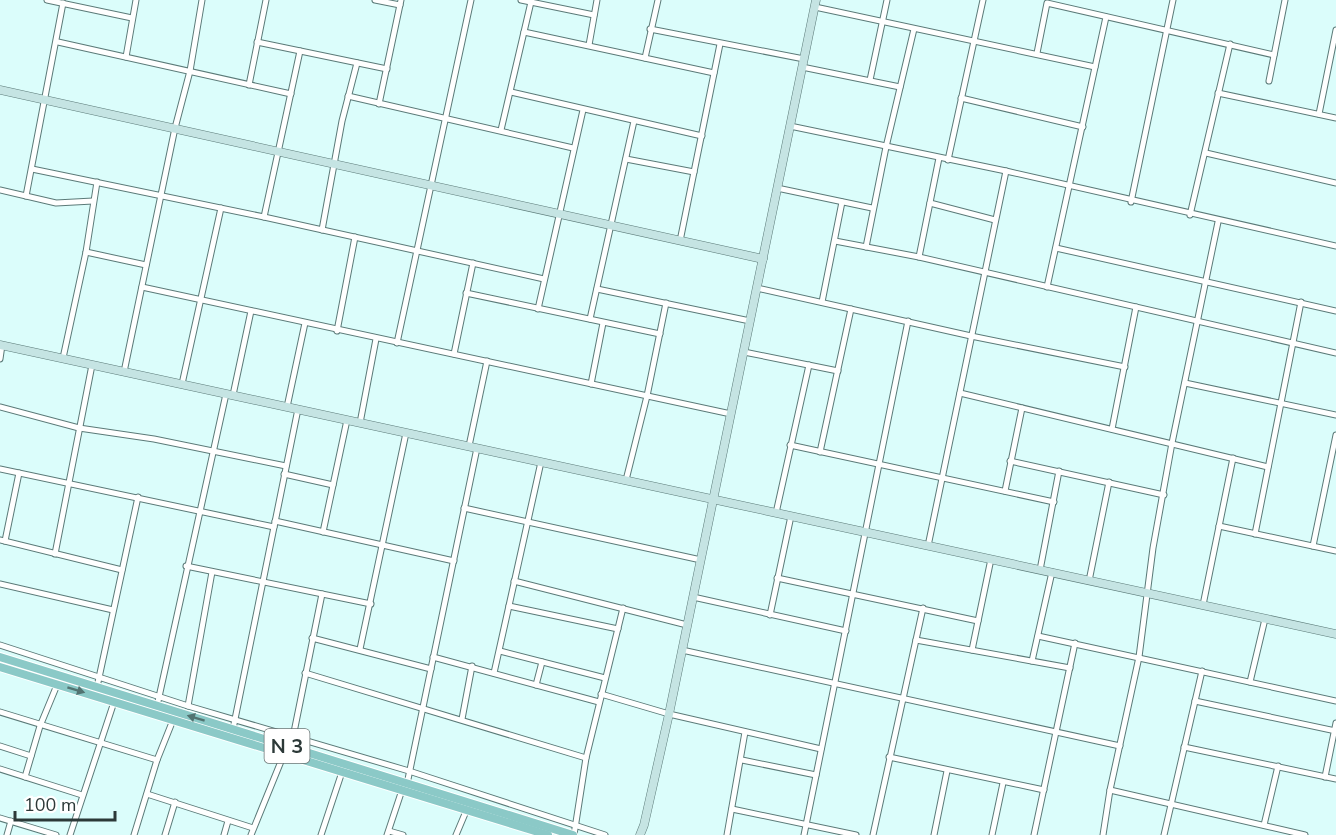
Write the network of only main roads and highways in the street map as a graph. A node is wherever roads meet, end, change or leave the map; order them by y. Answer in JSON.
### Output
{"nodes":[{"id":1,"x":0,"y":657,"type":"edge"},
{"id":2,"x":0,"y":667,"type":"edge"},
{"id":3,"x":404,"y":787,"type":"junction"},
{"id":4,"x":548,"y":835,"type":"edge"},
{"id":5,"x":573,"y":835,"type":"edge"}],
"edges":[{"from":3,"to":1,"type":"main road","number":"N 3","one_way":true},
{"from":2,"to":3,"type":"main road","number":"N 3","one_way":true},
{"from":3,"to":4,"type":"main road","number":"N 3"},
{"from":3,"to":5,"type":"main road","number":"N 3"}]}
